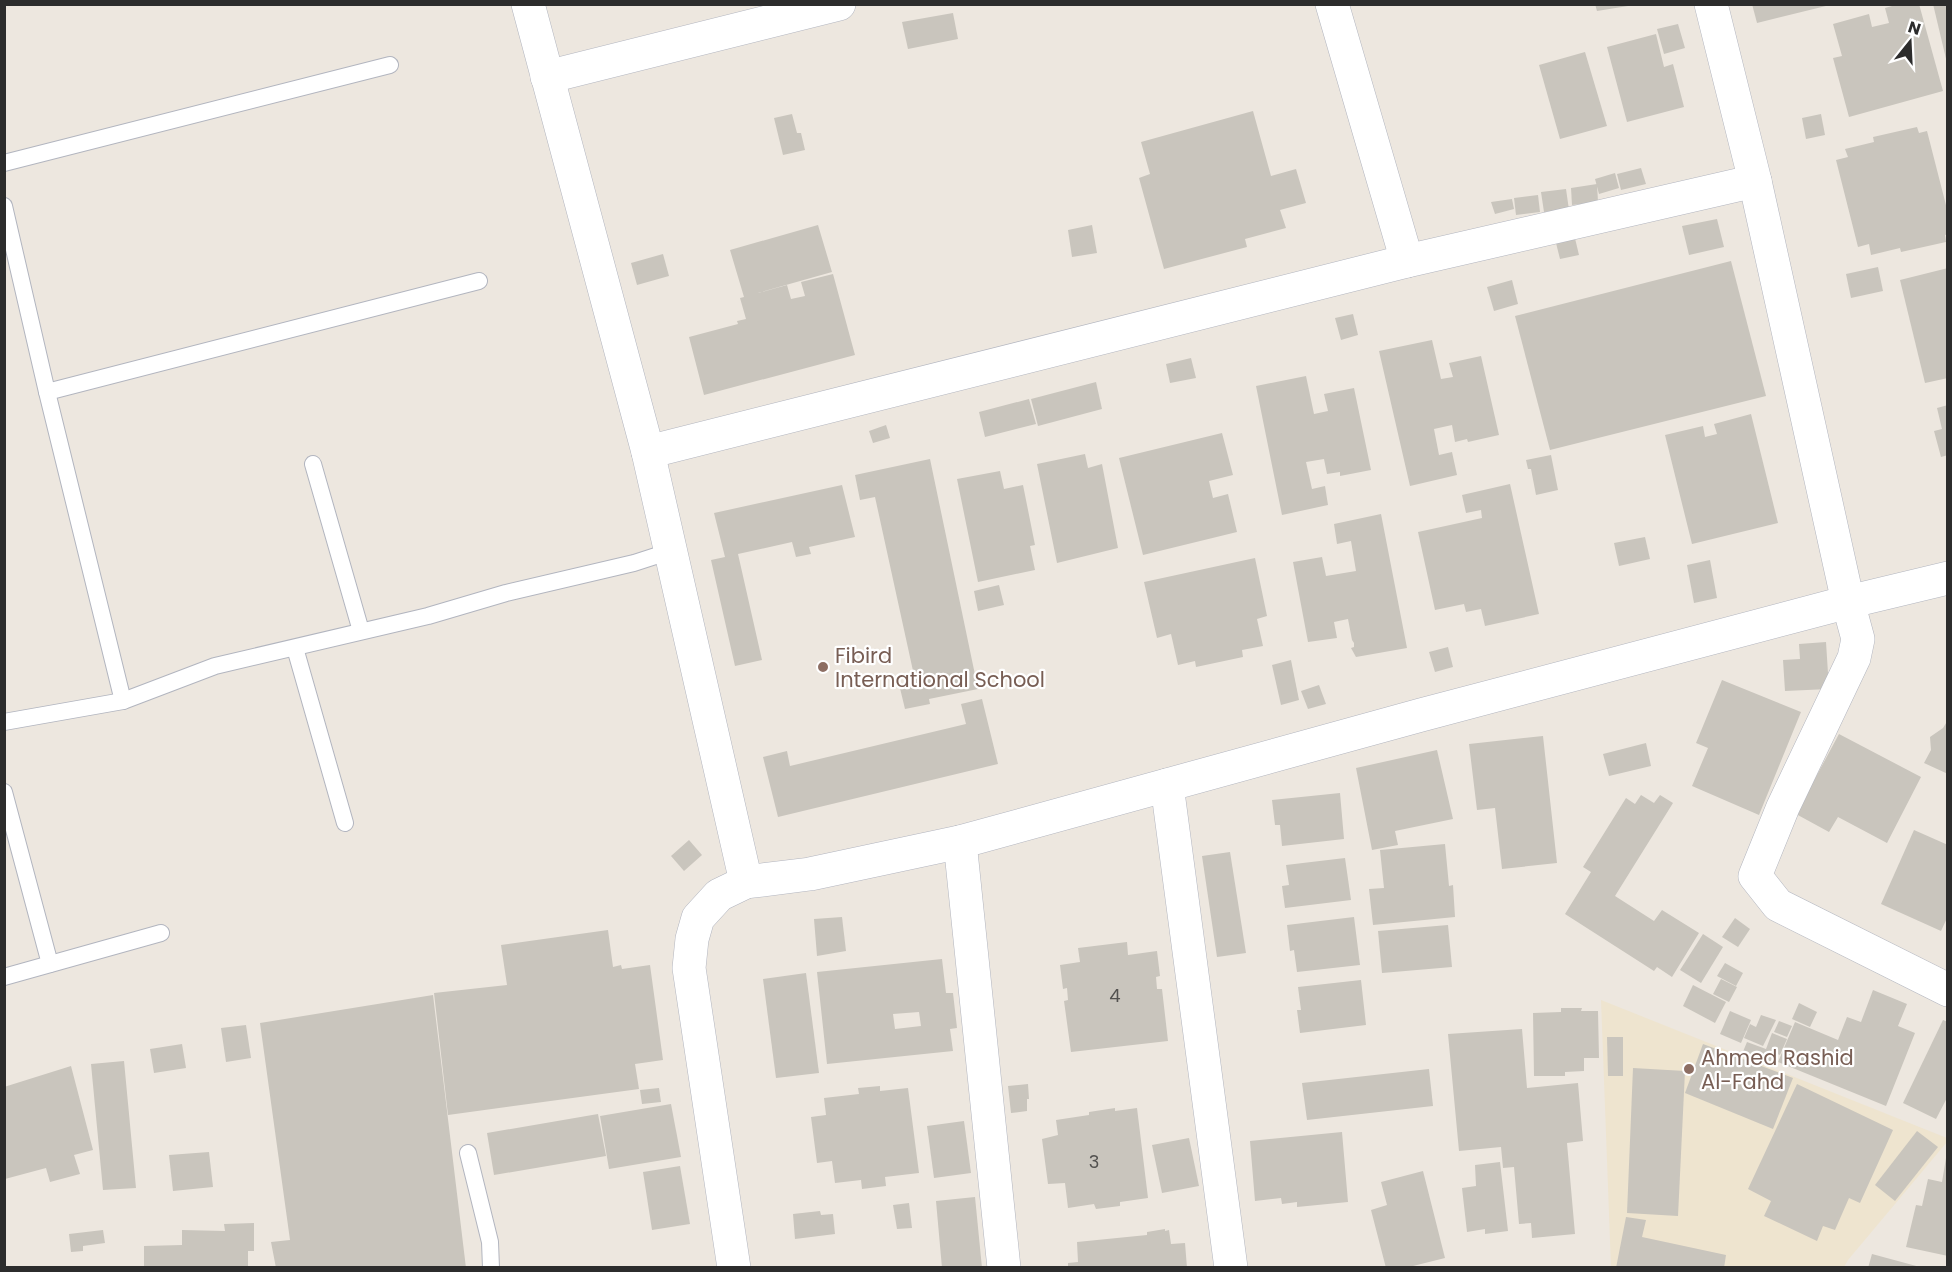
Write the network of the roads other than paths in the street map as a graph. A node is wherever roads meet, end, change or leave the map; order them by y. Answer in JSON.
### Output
{"nodes":[{"id":1,"x":528,"y":4,"type":"edge"},
{"id":2,"x":839,"y":4,"type":"edge"},
{"id":3,"x":1332,"y":4,"type":"edge"},
{"id":4,"x":1711,"y":4,"type":"edge"},
{"id":5,"x":390,"y":65,"type":"dead end"},
{"id":6,"x":547,"y":77,"type":"junction"},
{"id":7,"x":4,"y":163,"type":"edge"},
{"id":8,"x":1755,"y":181,"type":"junction"},
{"id":9,"x":4,"y":206,"type":"edge"},
{"id":10,"x":1407,"y":261,"type":"junction"},
{"id":11,"x":479,"y":281,"type":"dead end"},
{"id":12,"x":47,"y":392,"type":"junction"},
{"id":13,"x":648,"y":452,"type":"junction"},
{"id":14,"x":314,"y":464,"type":"dead end"},
{"id":15,"x":671,"y":551,"type":"junction"},
{"id":16,"x":1947,"y":578,"type":"edge"},
{"id":17,"x":1848,"y":602,"type":"junction"},
{"id":18,"x":361,"y":632,"type":"junction"},
{"id":19,"x":295,"y":648,"type":"junction"},
{"id":20,"x":123,"y":701,"type":"junction"},
{"id":21,"x":4,"y":722,"type":"edge"},
{"id":22,"x":1167,"y":785,"type":"junction"},
{"id":23,"x":4,"y":792,"type":"edge"},
{"id":24,"x":345,"y":823,"type":"dead end"},
{"id":25,"x":960,"y":842,"type":"junction"},
{"id":26,"x":746,"y":882,"type":"junction"},
{"id":27,"x":161,"y":933,"type":"dead end"},
{"id":28,"x":50,"y":964,"type":"junction"},
{"id":29,"x":4,"y":977,"type":"edge"},
{"id":30,"x":1947,"y":990,"type":"edge"},
{"id":31,"x":468,"y":1153,"type":"dead end"},
{"id":32,"x":491,"y":1268,"type":"edge"},
{"id":33,"x":734,"y":1268,"type":"edge"},
{"id":34,"x":1004,"y":1268,"type":"edge"},
{"id":35,"x":1231,"y":1268,"type":"edge"}],
"edges":[{"from":1,"to":6,"type":"street"},
{"from":2,"to":6,"type":"street"},
{"from":3,"to":10,"type":"street"},
{"from":4,"to":8,"type":"street"},
{"from":5,"to":7,"type":"lane"},
{"from":6,"to":13,"type":"street"},
{"from":8,"to":10,"type":"street"},
{"from":8,"to":17,"type":"street"},
{"from":9,"to":12,"type":"lane"},
{"from":10,"to":13,"type":"street"},
{"from":11,"to":12,"type":"lane"},
{"from":12,"to":20,"type":"lane"},
{"from":13,"to":15,"type":"street"},
{"from":14,"to":18,"type":"lane"},
{"from":15,"to":18,"type":"lane"},
{"from":15,"to":26,"type":"street"},
{"from":16,"to":17,"type":"street"},
{"from":17,"to":22,"type":"street"},
{"from":17,"to":30,"type":"street"},
{"from":18,"to":19,"type":"lane"},
{"from":19,"to":20,"type":"lane"},
{"from":19,"to":24,"type":"lane"},
{"from":20,"to":21,"type":"lane"},
{"from":22,"to":25,"type":"street"},
{"from":22,"to":35,"type":"street"},
{"from":23,"to":28,"type":"lane"},
{"from":25,"to":26,"type":"street"},
{"from":25,"to":34,"type":"street"},
{"from":26,"to":33,"type":"street"},
{"from":27,"to":28,"type":"lane"},
{"from":28,"to":29,"type":"lane"},
{"from":31,"to":32,"type":"lane"}]}
